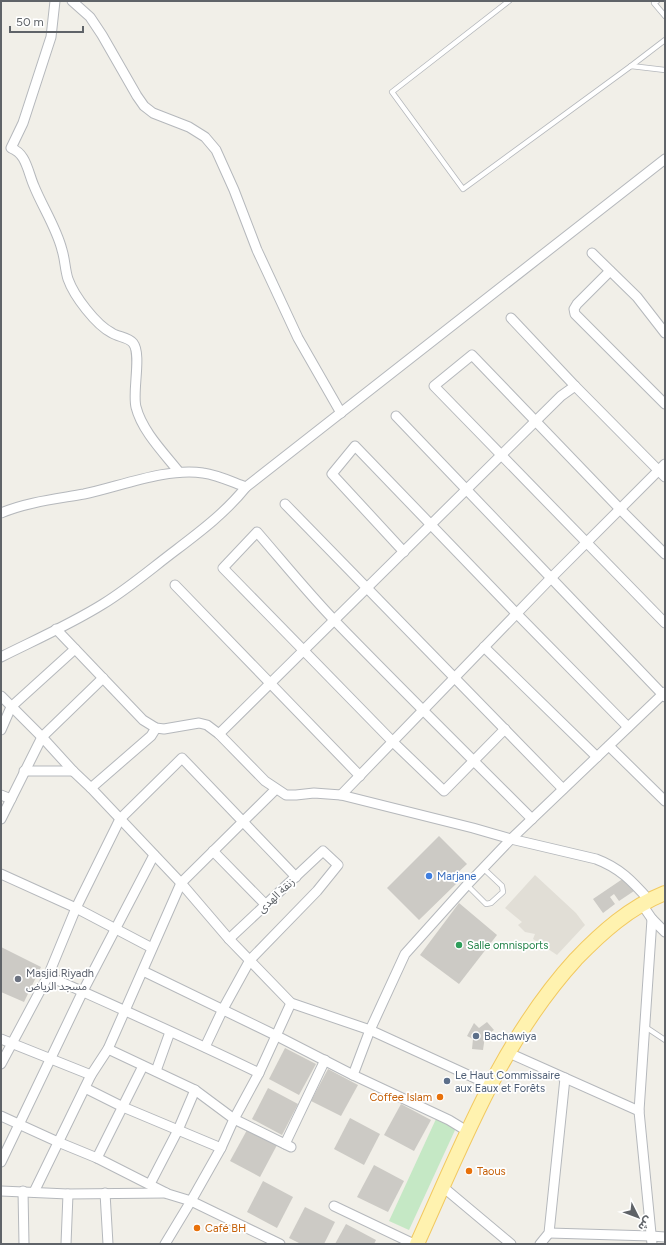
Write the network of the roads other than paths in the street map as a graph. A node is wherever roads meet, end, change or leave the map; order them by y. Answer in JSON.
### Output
{"nodes":[{"id":1,"x":56,"y":1,"type":"edge"},
{"id":2,"x":72,"y":1,"type":"edge"},
{"id":3,"x":509,"y":1,"type":"edge"},
{"id":4,"x":657,"y":1,"type":"edge"},
{"id":5,"x":665,"y":16,"type":"edge"},
{"id":6,"x":665,"y":40,"type":"edge"},
{"id":7,"x":631,"y":66,"type":"junction"},
{"id":8,"x":665,"y":70,"type":"edge"},
{"id":9,"x":665,"y":159,"type":"edge"},
{"id":10,"x":592,"y":253,"type":"dead end"},
{"id":11,"x":610,"y":270,"type":"junction"},
{"id":12,"x":511,"y":318,"type":"dead end"},
{"id":13,"x":665,"y":333,"type":"edge"},
{"id":14,"x":575,"y":386,"type":"junction"},
{"id":15,"x":665,"y":404,"type":"edge"},
{"id":16,"x":341,"y":413,"type":"junction"},
{"id":17,"x":396,"y":416,"type":"dead end"},
{"id":18,"x":536,"y":422,"type":"junction"},
{"id":19,"x":502,"y":455,"type":"junction"},
{"id":20,"x":663,"y":470,"type":"edge"},
{"id":21,"x":179,"y":472,"type":"junction"},
{"id":22,"x":246,"y":487,"type":"junction"},
{"id":23,"x":467,"y":490,"type":"junction"},
{"id":24,"x":285,"y":504,"type":"dead end"},
{"id":25,"x":620,"y":509,"type":"junction"},
{"id":26,"x":1,"y":513,"type":"edge"},
{"id":27,"x":431,"y":525,"type":"junction"},
{"id":28,"x":587,"y":542,"type":"junction"},
{"id":29,"x":404,"y":552,"type":"junction"},
{"id":30,"x":665,"y":554,"type":"edge"},
{"id":31,"x":551,"y":578,"type":"junction"},
{"id":32,"x":175,"y":585,"type":"dead end"},
{"id":33,"x":367,"y":588,"type":"junction"},
{"id":34,"x":517,"y":614,"type":"junction"},
{"id":35,"x":334,"y":620,"type":"junction"},
{"id":36,"x":665,"y":623,"type":"edge"},
{"id":37,"x":56,"y":629,"type":"junction"},
{"id":38,"x":484,"y":647,"type":"junction"},
{"id":39,"x":75,"y":649,"type":"junction"},
{"id":40,"x":304,"y":650,"type":"junction"},
{"id":41,"x":1,"y":657,"type":"edge"},
{"id":42,"x":103,"y":678,"type":"junction"},
{"id":43,"x":455,"y":678,"type":"junction"},
{"id":44,"x":270,"y":683,"type":"junction"},
{"id":45,"x":664,"y":694,"type":"edge"},
{"id":46,"x":1,"y":696,"type":"edge"},
{"id":47,"x":12,"y":707,"type":"junction"},
{"id":48,"x":424,"y":710,"type":"junction"},
{"id":49,"x":628,"y":727,"type":"junction"},
{"id":50,"x":156,"y":728,"type":"junction"},
{"id":51,"x":1,"y":730,"type":"edge"},
{"id":52,"x":505,"y":730,"type":"junction"},
{"id":53,"x":219,"y":734,"type":"junction"},
{"id":54,"x":42,"y":737,"type":"junction"},
{"id":55,"x":393,"y":742,"type":"junction"},
{"id":56,"x":609,"y":746,"type":"junction"},
{"id":57,"x":597,"y":757,"type":"junction"},
{"id":58,"x":474,"y":761,"type":"junction"},
{"id":59,"x":24,"y":771,"type":"junction"},
{"id":60,"x":73,"y":771,"type":"junction"},
{"id":61,"x":360,"y":776,"type":"junction"},
{"id":62,"x":91,"y":788,"type":"junction"},
{"id":63,"x":276,"y":789,"type":"junction"},
{"id":64,"x":563,"y":789,"type":"junction"},
{"id":65,"x":1,"y":795,"type":"edge"},
{"id":66,"x":341,"y":795,"type":"junction"},
{"id":67,"x":11,"y":799,"type":"junction"},
{"id":68,"x":665,"y":801,"type":"edge"},
{"id":69,"x":1,"y":819,"type":"edge"},
{"id":70,"x":120,"y":819,"type":"junction"},
{"id":71,"x":532,"y":819,"type":"junction"},
{"id":72,"x":243,"y":822,"type":"junction"},
{"id":73,"x":511,"y":839,"type":"junction"},
{"id":74,"x":213,"y":851,"type":"junction"},
{"id":75,"x":154,"y":855,"type":"junction"},
{"id":76,"x":483,"y":868,"type":"junction"},
{"id":77,"x":1,"y":874,"type":"edge"},
{"id":78,"x":296,"y":877,"type":"junction"},
{"id":79,"x":181,"y":883,"type":"junction"},
{"id":80,"x":467,"y":885,"type":"junction"},
{"id":81,"x":665,"y":892,"type":"edge"},
{"id":82,"x":645,"y":901,"type":"junction"},
{"id":83,"x":266,"y":905,"type":"junction"},
{"id":84,"x":76,"y":908,"type":"junction"},
{"id":85,"x":652,"y":919,"type":"junction"},
{"id":86,"x":116,"y":929,"type":"junction"},
{"id":87,"x":665,"y":932,"type":"edge"},
{"id":88,"x":229,"y":939,"type":"junction"},
{"id":89,"x":152,"y":948,"type":"junction"},
{"id":90,"x":250,"y":960,"type":"junction"},
{"id":91,"x":143,"y":971,"type":"junction"},
{"id":92,"x":48,"y":976,"type":"junction"},
{"id":93,"x":83,"y":991,"type":"junction"},
{"id":94,"x":291,"y":1003,"type":"junction"},
{"id":95,"x":223,"y":1009,"type":"junction"},
{"id":96,"x":126,"y":1010,"type":"junction"},
{"id":97,"x":644,"y":1026,"type":"junction"},
{"id":98,"x":370,"y":1030,"type":"junction"},
{"id":99,"x":170,"y":1032,"type":"junction"},
{"id":100,"x":275,"y":1035,"type":"junction"},
{"id":101,"x":1,"y":1039,"type":"edge"},
{"id":102,"x":665,"y":1040,"type":"edge"},
{"id":103,"x":12,"y":1043,"type":"junction"},
{"id":104,"x":205,"y":1047,"type":"junction"},
{"id":105,"x":108,"y":1049,"type":"junction"},
{"id":106,"x":509,"y":1053,"type":"junction"},
{"id":107,"x":51,"y":1059,"type":"junction"},
{"id":108,"x":325,"y":1060,"type":"junction"},
{"id":109,"x":1,"y":1064,"type":"edge"},
{"id":110,"x":143,"y":1066,"type":"junction"},
{"id":111,"x":156,"y":1071,"type":"junction"},
{"id":112,"x":259,"y":1073,"type":"junction"},
{"id":113,"x":91,"y":1075,"type":"junction"},
{"id":114,"x":353,"y":1075,"type":"junction"},
{"id":115,"x":565,"y":1078,"type":"junction"},
{"id":116,"x":490,"y":1085,"type":"junction"},
{"id":117,"x":85,"y":1088,"type":"junction"},
{"id":118,"x":195,"y":1090,"type":"junction"},
{"id":119,"x":123,"y":1107,"type":"junction"},
{"id":120,"x":639,"y":1111,"type":"junction"},
{"id":121,"x":1,"y":1116,"type":"edge"},
{"id":122,"x":234,"y":1119,"type":"junction"},
{"id":123,"x":19,"y":1124,"type":"junction"},
{"id":124,"x":178,"y":1130,"type":"junction"},
{"id":125,"x":467,"y":1131,"type":"junction"},
{"id":126,"x":58,"y":1142,"type":"junction"},
{"id":127,"x":221,"y":1148,"type":"junction"},
{"id":128,"x":97,"y":1158,"type":"junction"},
{"id":129,"x":1,"y":1162,"type":"edge"},
{"id":130,"x":150,"y":1184,"type":"junction"},
{"id":131,"x":443,"y":1187,"type":"junction"},
{"id":132,"x":1,"y":1191,"type":"edge"},
{"id":133,"x":23,"y":1191,"type":"junction"},
{"id":134,"x":34,"y":1192,"type":"junction"},
{"id":135,"x":105,"y":1193,"type":"junction"},
{"id":136,"x":68,"y":1194,"type":"junction"},
{"id":137,"x":168,"y":1194,"type":"junction"},
{"id":138,"x":192,"y":1200,"type":"junction"},
{"id":139,"x":334,"y":1206,"type":"dead end"},
{"id":140,"x":549,"y":1233,"type":"junction"},
{"id":141,"x":665,"y":1237,"type":"edge"},
{"id":142,"x":652,"y":1240,"type":"edge"},
{"id":143,"x":24,"y":1244,"type":"edge"},
{"id":144,"x":66,"y":1244,"type":"edge"},
{"id":145,"x":108,"y":1244,"type":"edge"},
{"id":146,"x":165,"y":1244,"type":"edge"},
{"id":147,"x":280,"y":1244,"type":"edge"},
{"id":148,"x":415,"y":1244,"type":"edge"},
{"id":149,"x":511,"y":1244,"type":"edge"},
{"id":150,"x":540,"y":1244,"type":"edge"}],
"edges":[{"from":1,"to":21,"type":"street"},
{"from":2,"to":16,"type":"street"},
{"from":3,"to":7,"type":"lane"},
{"from":4,"to":5,"type":"lane"},
{"from":6,"to":7,"type":"lane"},
{"from":7,"to":8,"type":"lane"},
{"from":9,"to":16,"type":"street"},
{"from":10,"to":11,"type":"street"},
{"from":11,"to":13,"type":"street"},
{"from":11,"to":15,"type":"street"},
{"from":12,"to":14,"type":"street"},
{"from":14,"to":18,"type":"street"},
{"from":14,"to":20,"type":"street"},
{"from":16,"to":22,"type":"street"},
{"from":17,"to":23,"type":"street"},
{"from":18,"to":19,"type":"street"},
{"from":18,"to":19,"type":"street"},
{"from":18,"to":25,"type":"street"},
{"from":19,"to":23,"type":"street"},
{"from":19,"to":28,"type":"street"},
{"from":20,"to":25,"type":"street"},
{"from":21,"to":22,"type":"street"},
{"from":21,"to":26,"type":"street"},
{"from":22,"to":37,"type":"street"},
{"from":23,"to":27,"type":"street"},
{"from":23,"to":31,"type":"street"},
{"from":24,"to":33,"type":"street"},
{"from":25,"to":28,"type":"street"},
{"from":25,"to":30,"type":"street"},
{"from":27,"to":29,"type":"street"},
{"from":27,"to":29,"type":"street"},
{"from":27,"to":34,"type":"street"},
{"from":28,"to":31,"type":"street"},
{"from":28,"to":36,"type":"street"},
{"from":29,"to":33,"type":"street"},
{"from":31,"to":34,"type":"street"},
{"from":31,"to":45,"type":"street"},
{"from":32,"to":44,"type":"street"},
{"from":33,"to":35,"type":"street"},
{"from":33,"to":43,"type":"street"},
{"from":34,"to":38,"type":"street"},
{"from":34,"to":49,"type":"street"},
{"from":35,"to":40,"type":"street"},
{"from":35,"to":40,"type":"street"},
{"from":35,"to":48,"type":"street"},
{"from":37,"to":39,"type":"street"},
{"from":37,"to":41,"type":"street"},
{"from":38,"to":43,"type":"street"},
{"from":38,"to":57,"type":"street"},
{"from":39,"to":42,"type":"street"},
{"from":39,"to":47,"type":"street"},
{"from":40,"to":44,"type":"street"},
{"from":40,"to":55,"type":"street"},
{"from":42,"to":50,"type":"street"},
{"from":42,"to":54,"type":"street"},
{"from":43,"to":48,"type":"street"},
{"from":43,"to":52,"type":"street"},
{"from":44,"to":53,"type":"street"},
{"from":44,"to":61,"type":"street"},
{"from":45,"to":49,"type":"street"},
{"from":46,"to":47,"type":"street"},
{"from":47,"to":51,"type":"street"},
{"from":47,"to":54,"type":"street"},
{"from":48,"to":55,"type":"street"},
{"from":48,"to":58,"type":"street"},
{"from":49,"to":56,"type":"street"},
{"from":50,"to":53,"type":"street"},
{"from":50,"to":62,"type":"street"},
{"from":52,"to":58,"type":"street"},
{"from":52,"to":64,"type":"street"},
{"from":53,"to":63,"type":"street"},
{"from":54,"to":59,"type":"street"},
{"from":54,"to":60,"type":"street"},
{"from":55,"to":58,"type":"street"},
{"from":55,"to":61,"type":"street"},
{"from":56,"to":57,"type":"street"},
{"from":56,"to":68,"type":"street"},
{"from":57,"to":64,"type":"street"},
{"from":58,"to":71,"type":"street"},
{"from":59,"to":60,"type":"street"},
{"from":59,"to":67,"type":"street"},
{"from":60,"to":62,"type":"street"},
{"from":61,"to":66,"type":"street"},
{"from":62,"to":70,"type":"street"},
{"from":63,"to":66,"type":"street"},
{"from":63,"to":72,"type":"street"},
{"from":64,"to":71,"type":"street"},
{"from":65,"to":67,"type":"street"},
{"from":66,"to":73,"type":"street"},
{"from":67,"to":69,"type":"street"},
{"from":70,"to":72,"type":"street"},
{"from":70,"to":75,"type":"street"},
{"from":70,"to":84,"type":"street"},
{"from":71,"to":73,"type":"street"},
{"from":72,"to":74,"type":"street"},
{"from":72,"to":78,"type":"street"},
{"from":73,"to":76,"type":"street"},
{"from":73,"to":82,"type":"street"},
{"from":74,"to":79,"type":"street"},
{"from":74,"to":83,"type":"street"},
{"from":75,"to":79,"type":"street"},
{"from":75,"to":86,"type":"street"},
{"from":76,"to":80,"type":"street"},
{"from":76,"to":80,"type":"lane"},
{"from":77,"to":84,"type":"street"},
{"from":78,"to":83,"type":"street","name":"زنقة الهدى"},
{"from":78,"to":90,"type":"street","name":"زنقة الهدى"},
{"from":79,"to":88,"type":"street"},
{"from":79,"to":89,"type":"street"},
{"from":80,"to":98,"type":"street"},
{"from":81,"to":82,"type":"main road"},
{"from":82,"to":85,"type":"street"},
{"from":82,"to":106,"type":"main road"},
{"from":83,"to":88,"type":"street","name":"زنقة الهدى"},
{"from":84,"to":86,"type":"street"},
{"from":84,"to":92,"type":"street"},
{"from":85,"to":87,"type":"street"},
{"from":85,"to":97,"type":"street"},
{"from":86,"to":89,"type":"street"},
{"from":86,"to":93,"type":"street"},
{"from":88,"to":90,"type":"street"},
{"from":89,"to":91,"type":"street"},
{"from":90,"to":94,"type":"street"},
{"from":90,"to":95,"type":"street"},
{"from":91,"to":95,"type":"street"},
{"from":91,"to":96,"type":"street"},
{"from":92,"to":93,"type":"street"},
{"from":92,"to":103,"type":"street"},
{"from":93,"to":96,"type":"street"},
{"from":93,"to":107,"type":"street"},
{"from":94,"to":98,"type":"street"},
{"from":94,"to":100,"type":"street"},
{"from":95,"to":100,"type":"street"},
{"from":95,"to":104,"type":"street"},
{"from":96,"to":99,"type":"street"},
{"from":96,"to":105,"type":"street"},
{"from":97,"to":102,"type":"lane"},
{"from":97,"to":120,"type":"street"},
{"from":98,"to":114,"type":"street"},
{"from":98,"to":116,"type":"street"},
{"from":99,"to":104,"type":"street"},
{"from":99,"to":111,"type":"street"},
{"from":100,"to":108,"type":"street"},
{"from":100,"to":112,"type":"street"},
{"from":101,"to":103,"type":"street"},
{"from":103,"to":107,"type":"street"},
{"from":103,"to":109,"type":"street"},
{"from":104,"to":112,"type":"street"},
{"from":105,"to":110,"type":"street"},
{"from":105,"to":113,"type":"street"},
{"from":106,"to":115,"type":"street"},
{"from":106,"to":116,"type":"main road"},
{"from":107,"to":113,"type":"street"},
{"from":107,"to":123,"type":"street"},
{"from":108,"to":114,"type":"street"},
{"from":108,"to":122,"type":"street"},
{"from":110,"to":111,"type":"street"},
{"from":110,"to":119,"type":"street"},
{"from":111,"to":118,"type":"street"},
{"from":112,"to":122,"type":"street"},
{"from":113,"to":117,"type":"street"},
{"from":114,"to":125,"type":"street"},
{"from":115,"to":120,"type":"street"},
{"from":115,"to":140,"type":"street"},
{"from":116,"to":125,"type":"main road"},
{"from":117,"to":119,"type":"street"},
{"from":117,"to":126,"type":"street"},
{"from":118,"to":122,"type":"street"},
{"from":118,"to":124,"type":"street"},
{"from":119,"to":124,"type":"street"},
{"from":119,"to":128,"type":"street"},
{"from":120,"to":142,"type":"street"},
{"from":121,"to":123,"type":"street"},
{"from":122,"to":127,"type":"street"},
{"from":123,"to":126,"type":"street"},
{"from":123,"to":129,"type":"street"},
{"from":124,"to":127,"type":"street"},
{"from":124,"to":130,"type":"street"},
{"from":125,"to":131,"type":"main road"},
{"from":126,"to":128,"type":"street"},
{"from":126,"to":134,"type":"street"},
{"from":127,"to":138,"type":"street"},
{"from":128,"to":130,"type":"street"},
{"from":130,"to":137,"type":"street"},
{"from":131,"to":148,"type":"main road"},
{"from":131,"to":149,"type":"street"},
{"from":132,"to":133,"type":"street"},
{"from":133,"to":134,"type":"street"},
{"from":133,"to":143,"type":"street"},
{"from":134,"to":136,"type":"street"},
{"from":135,"to":136,"type":"street"},
{"from":135,"to":137,"type":"street"},
{"from":135,"to":145,"type":"street"},
{"from":136,"to":144,"type":"street"},
{"from":137,"to":138,"type":"street"},
{"from":138,"to":146,"type":"street"},
{"from":138,"to":147,"type":"street"},
{"from":139,"to":148,"type":"street"},
{"from":140,"to":142,"type":"street"},
{"from":140,"to":150,"type":"street"},
{"from":141,"to":142,"type":"street"}]}
